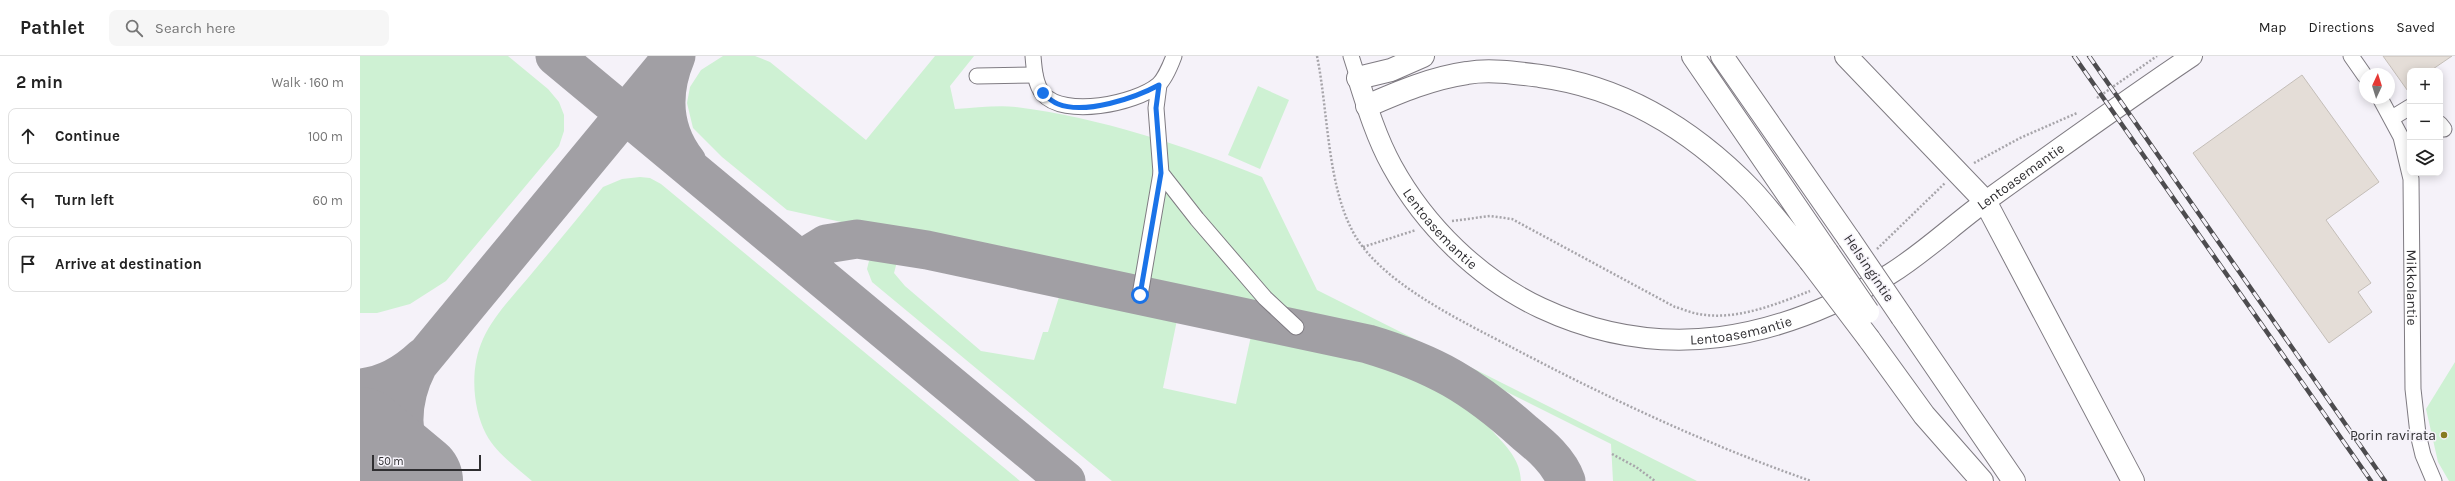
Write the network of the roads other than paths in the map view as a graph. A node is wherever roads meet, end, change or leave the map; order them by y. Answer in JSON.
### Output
{"nodes":[{"id":1,"x":1033,"y":56,"type":"edge"},
{"id":2,"x":1174,"y":56,"type":"edge"},
{"id":3,"x":1351,"y":56,"type":"edge"},
{"id":4,"x":1423,"y":56,"type":"edge"},
{"id":5,"x":1693,"y":56,"type":"edge"},
{"id":6,"x":1722,"y":56,"type":"edge"},
{"id":7,"x":1846,"y":56,"type":"edge"},
{"id":8,"x":2192,"y":56,"type":"edge"},
{"id":9,"x":2351,"y":56,"type":"edge"},
{"id":10,"x":2359,"y":68,"type":"edge"},
{"id":11,"x":1035,"y":75,"type":"junction"},
{"id":12,"x":977,"y":76,"type":"dead end"},
{"id":13,"x":1358,"y":78,"type":"junction"},
{"id":14,"x":1159,"y":85,"type":"junction"},
{"id":15,"x":2390,"y":104,"type":"edge"},
{"id":16,"x":1367,"y":106,"type":"junction"},
{"id":17,"x":2404,"y":112,"type":"edge"},
{"id":18,"x":1161,"y":173,"type":"junction"},
{"id":19,"x":1985,"y":202,"type":"junction"},
{"id":20,"x":1819,"y":256,"type":"junction"},
{"id":21,"x":1140,"y":295,"type":"dead end"},
{"id":22,"x":1296,"y":328,"type":"dead end"},
{"id":23,"x":1982,"y":481,"type":"edge"},
{"id":24,"x":2014,"y":481,"type":"edge"},
{"id":25,"x":2132,"y":481,"type":"edge"},
{"id":26,"x":2434,"y":481,"type":"edge"}],
"edges":[{"from":1,"to":11,"type":"street"},
{"from":2,"to":14,"type":"street"},
{"from":3,"to":13,"type":"street","name":"Lentoasemantie"},
{"from":4,"to":13,"type":"highway"},
{"from":5,"to":20,"type":"highway","name":"Helsingintie"},
{"from":6,"to":24,"type":"highway","name":"Helsingintie","bridge":true},
{"from":7,"to":19,"type":"highway"},
{"from":8,"to":19,"type":"main road","name":"Lentoasemantie"},
{"from":9,"to":10,"type":"street"},
{"from":11,"to":12,"type":"street"},
{"from":11,"to":14,"type":"street"},
{"from":13,"to":16,"type":"main road","name":"Lentoasemantie"},
{"from":14,"to":18,"type":"street"},
{"from":15,"to":17,"type":"street","name":"Mikkolantie"},
{"from":16,"to":19,"type":"main road","name":"Lentoasemantie"},
{"from":16,"to":20,"type":"highway"},
{"from":17,"to":26,"type":"street","name":"Mikkolantie"},
{"from":18,"to":21,"type":"street"},
{"from":18,"to":22,"type":"street"},
{"from":19,"to":25,"type":"highway"},
{"from":20,"to":23,"type":"highway","name":"Helsingintie","bridge":true}]}
